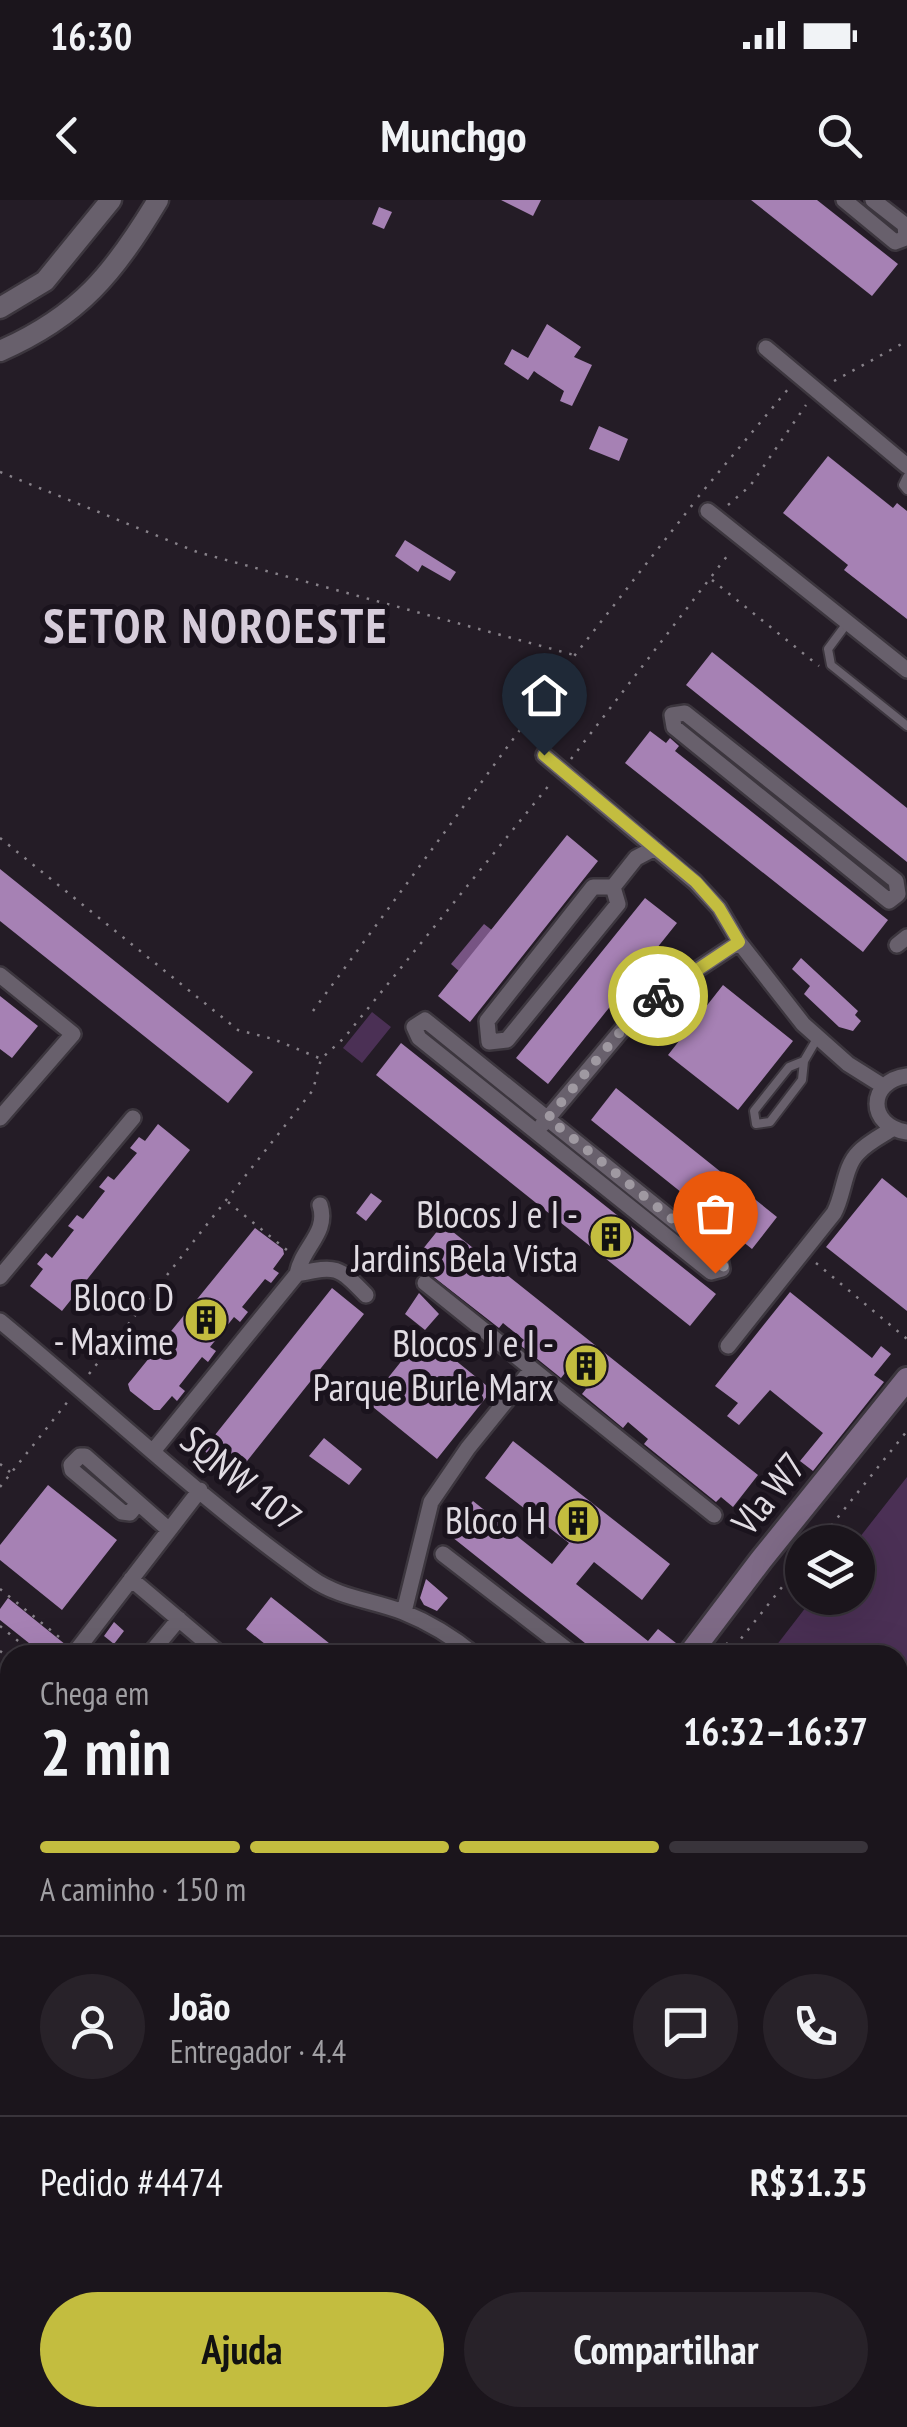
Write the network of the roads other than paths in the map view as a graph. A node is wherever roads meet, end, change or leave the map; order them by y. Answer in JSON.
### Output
{"nodes":[{"id":1,"x":111,"y":200,"type":"edge"},
{"id":2,"x":158,"y":200,"type":"edge"},
{"id":3,"x":844,"y":200,"type":"edge"},
{"id":4,"x":873,"y":200,"type":"edge"},
{"id":5,"x":0,"y":308,"type":"edge"},
{"id":6,"x":766,"y":348,"type":"dead end"},
{"id":7,"x":0,"y":351,"type":"edge"},
{"id":8,"x":907,"y":466,"type":"edge"},
{"id":9,"x":907,"y":477,"type":"edge"},
{"id":10,"x":907,"y":490,"type":"edge"},
{"id":11,"x":708,"y":511,"type":"dead end"},
{"id":12,"x":848,"y":622,"type":"junction"},
{"id":13,"x":907,"y":670,"type":"edge"},
{"id":14,"x":907,"y":726,"type":"edge"},
{"id":15,"x":544,"y":755,"type":"dead end"},
{"id":16,"x":654,"y":848,"type":"junction"},
{"id":17,"x":613,"y":887,"type":"junction"},
{"id":18,"x":902,"y":897,"type":"edge"},
{"id":19,"x":739,"y":942,"type":"junction"},
{"id":20,"x":0,"y":975,"type":"edge"},
{"id":21,"x":818,"y":1038,"type":"junction"},
{"id":22,"x":804,"y":1061,"type":"junction"},
{"id":23,"x":907,"y":1076,"type":"edge"},
{"id":24,"x":883,"y":1086,"type":"junction"},
{"id":25,"x":0,"y":1118,"type":"edge"},
{"id":26,"x":133,"y":1118,"type":"dead end"},
{"id":27,"x":548,"y":1118,"type":"junction"},
{"id":28,"x":900,"y":1131,"type":"edge"},
{"id":29,"x":536,"y":1132,"type":"junction"},
{"id":30,"x":320,"y":1205,"type":"dead end"},
{"id":31,"x":298,"y":1267,"type":"junction"},
{"id":32,"x":0,"y":1278,"type":"edge"},
{"id":33,"x":426,"y":1283,"type":"dead end"},
{"id":34,"x":366,"y":1295,"type":"dead end"},
{"id":35,"x":0,"y":1321,"type":"edge"},
{"id":36,"x":728,"y":1346,"type":"dead end"},
{"id":37,"x":532,"y":1369,"type":"junction"},
{"id":38,"x":907,"y":1379,"type":"edge"},
{"id":39,"x":154,"y":1450,"type":"junction"},
{"id":40,"x":200,"y":1490,"type":"junction"},
{"id":41,"x":138,"y":1503,"type":"dead end"},
{"id":42,"x":714,"y":1516,"type":"dead end"},
{"id":43,"x":170,"y":1530,"type":"junction"},
{"id":44,"x":443,"y":1554,"type":"dead end"},
{"id":45,"x":131,"y":1579,"type":"junction"},
{"id":46,"x":404,"y":1612,"type":"junction"},
{"id":47,"x":179,"y":1619,"type":"junction"},
{"id":48,"x":81,"y":1645,"type":"edge"},
{"id":49,"x":157,"y":1645,"type":"edge"},
{"id":50,"x":210,"y":1645,"type":"edge"},
{"id":51,"x":462,"y":1645,"type":"edge"},
{"id":52,"x":561,"y":1645,"type":"edge"},
{"id":53,"x":697,"y":1645,"type":"edge"}],
"edges":[{"from":1,"to":5,"type":"street"},
{"from":2,"to":7,"type":"street"},
{"from":3,"to":4,"type":"street"},
{"from":6,"to":8,"type":"street"},
{"from":9,"to":10,"type":"lane"},
{"from":11,"to":12,"type":"street"},
{"from":12,"to":13,"type":"street"},
{"from":12,"to":14,"type":"lane"},
{"from":15,"to":16,"type":"street"},
{"from":16,"to":17,"type":"street"},
{"from":16,"to":19,"type":"street"},
{"from":17,"to":17,"type":"street"},
{"from":18,"to":18,"type":"street"},
{"from":19,"to":21,"type":"street"},
{"from":19,"to":27,"type":"street"},
{"from":20,"to":25,"type":"street"},
{"from":21,"to":22,"type":"lane"},
{"from":21,"to":24,"type":"street"},
{"from":22,"to":22,"type":"lane"},
{"from":23,"to":24,"type":"street"},
{"from":24,"to":28,"type":"street"},
{"from":26,"to":32,"type":"street"},
{"from":27,"to":29,"type":"street"},
{"from":27,"to":29,"type":"street"},
{"from":27,"to":29,"type":"street"},
{"from":28,"to":36,"type":"street"},
{"from":30,"to":31,"type":"street"},
{"from":31,"to":34,"type":"street"},
{"from":31,"to":39,"type":"street"},
{"from":33,"to":37,"type":"street"},
{"from":35,"to":39,"type":"street","name":"SQNW 107"},
{"from":37,"to":42,"type":"street"},
{"from":37,"to":46,"type":"street"},
{"from":38,"to":53,"type":"main road","name":"Vla W7"},
{"from":39,"to":40,"type":"street","name":"SQNW 107"},
{"from":40,"to":43,"type":"street"},
{"from":40,"to":46,"type":"street","name":"SQNW 107"},
{"from":41,"to":43,"type":"street"},
{"from":43,"to":45,"type":"street"},
{"from":44,"to":52,"type":"street"},
{"from":45,"to":47,"type":"street"},
{"from":45,"to":48,"type":"street"},
{"from":46,"to":51,"type":"street","name":"SQNW 107"},
{"from":47,"to":49,"type":"street"},
{"from":47,"to":50,"type":"street"}]}
